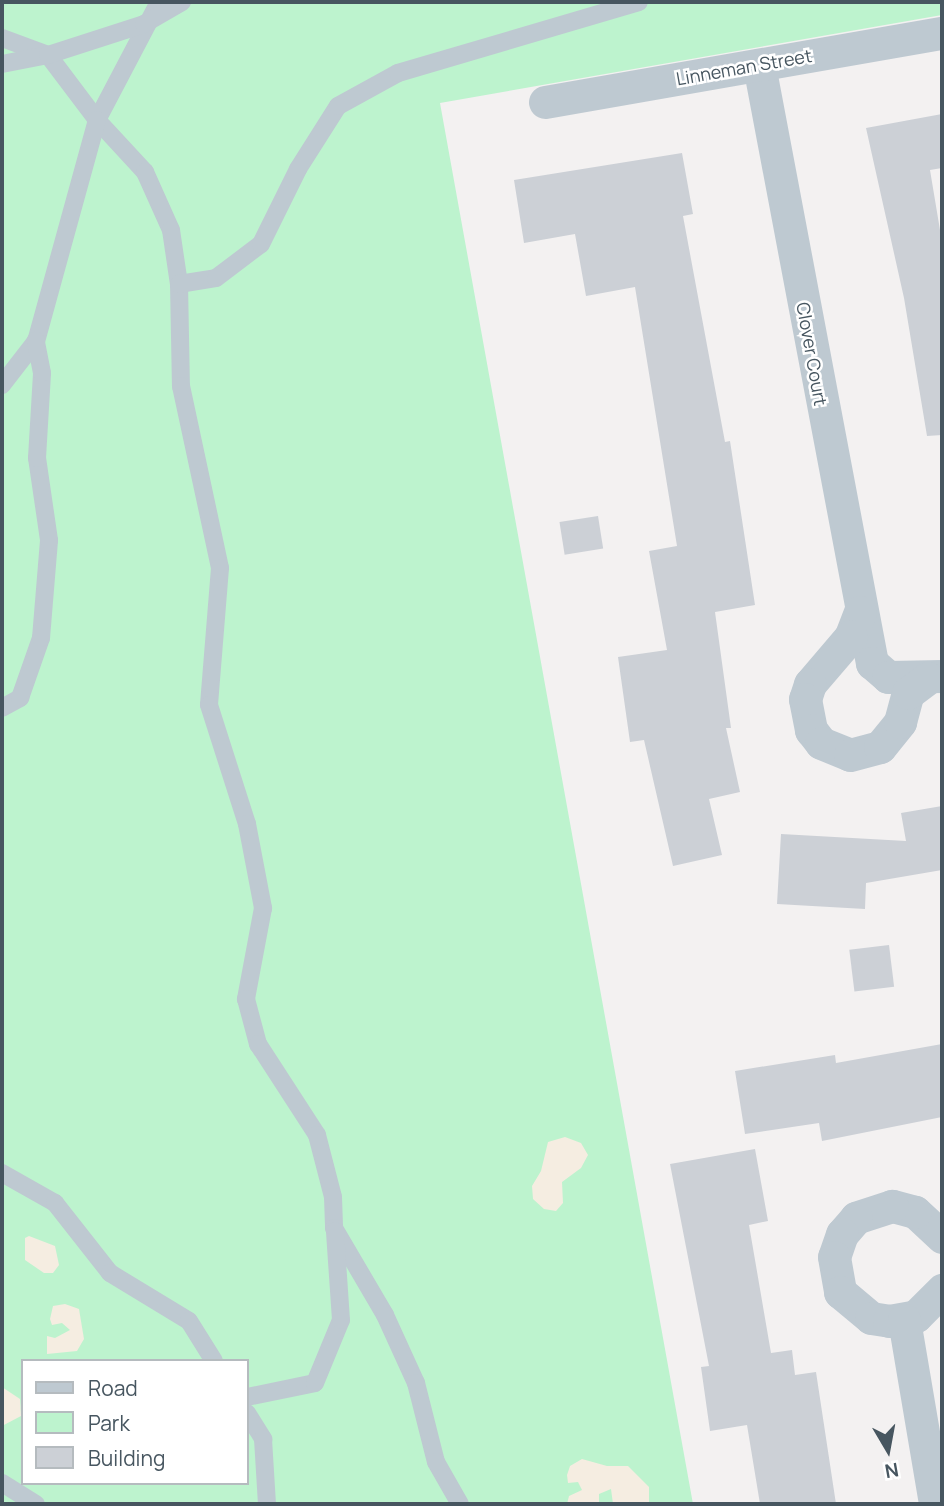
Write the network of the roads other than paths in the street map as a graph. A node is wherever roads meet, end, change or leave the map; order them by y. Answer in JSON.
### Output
{"nodes":[{"id":1,"x":159,"y":2,"type":"edge"},
{"id":2,"x":182,"y":2,"type":"edge"},
{"id":3,"x":639,"y":2,"type":"edge"},
{"id":4,"x":150,"y":20,"type":"junction"},
{"id":5,"x":942,"y":33,"type":"edge"},
{"id":6,"x":2,"y":38,"type":"edge"},
{"id":7,"x":48,"y":55,"type":"junction"},
{"id":8,"x":2,"y":64,"type":"edge"},
{"id":9,"x":759,"y":65,"type":"junction"},
{"id":10,"x":545,"y":102,"type":"dead end"},
{"id":11,"x":97,"y":120,"type":"junction"},
{"id":12,"x":180,"y":284,"type":"junction"},
{"id":13,"x":36,"y":341,"type":"junction"},
{"id":14,"x":2,"y":385,"type":"edge"},
{"id":15,"x":860,"y":612,"type":"junction"},
{"id":16,"x":935,"y":677,"type":"edge"},
{"id":17,"x":2,"y":708,"type":"edge"},
{"id":18,"x":2,"y":1173,"type":"edge"},
{"id":19,"x":334,"y":1228,"type":"junction"},
{"id":20,"x":942,"y":1237,"type":"edge"},
{"id":21,"x":942,"y":1290,"type":"edge"},
{"id":22,"x":904,"y":1320,"type":"junction"},
{"id":23,"x":213,"y":1359,"type":"edge"},
{"id":24,"x":248,"y":1397,"type":"edge"},
{"id":25,"x":248,"y":1415,"type":"edge"},
{"id":26,"x":2,"y":1483,"type":"edge"},
{"id":27,"x":36,"y":1504,"type":"edge"},
{"id":28,"x":267,"y":1504,"type":"edge"},
{"id":29,"x":460,"y":1504,"type":"edge"},
{"id":30,"x":935,"y":1504,"type":"edge"}],
"edges":[{"from":1,"to":4,"type":"lane"},
{"from":2,"to":4,"type":"lane"},
{"from":3,"to":12,"type":"lane"},
{"from":4,"to":7,"type":"lane"},
{"from":4,"to":11,"type":"lane"},
{"from":5,"to":9,"type":"street","name":"Linneman Street"},
{"from":6,"to":7,"type":"lane"},
{"from":7,"to":8,"type":"lane"},
{"from":7,"to":11,"type":"lane"},
{"from":9,"to":10,"type":"street","name":"Linneman Street"},
{"from":9,"to":15,"type":"street","name":"Clover Court"},
{"from":11,"to":12,"type":"lane"},
{"from":11,"to":13,"type":"lane"},
{"from":12,"to":19,"type":"lane"},
{"from":13,"to":14,"type":"lane"},
{"from":13,"to":17,"type":"lane"},
{"from":15,"to":16,"type":"street","name":"Clover Court"},
{"from":15,"to":16,"type":"street"},
{"from":18,"to":23,"type":"lane"},
{"from":19,"to":24,"type":"lane"},
{"from":19,"to":29,"type":"lane"},
{"from":20,"to":22,"type":"street"},
{"from":21,"to":22,"type":"street"},
{"from":22,"to":30,"type":"street"},
{"from":25,"to":28,"type":"lane"},
{"from":26,"to":27,"type":"lane"}]}
